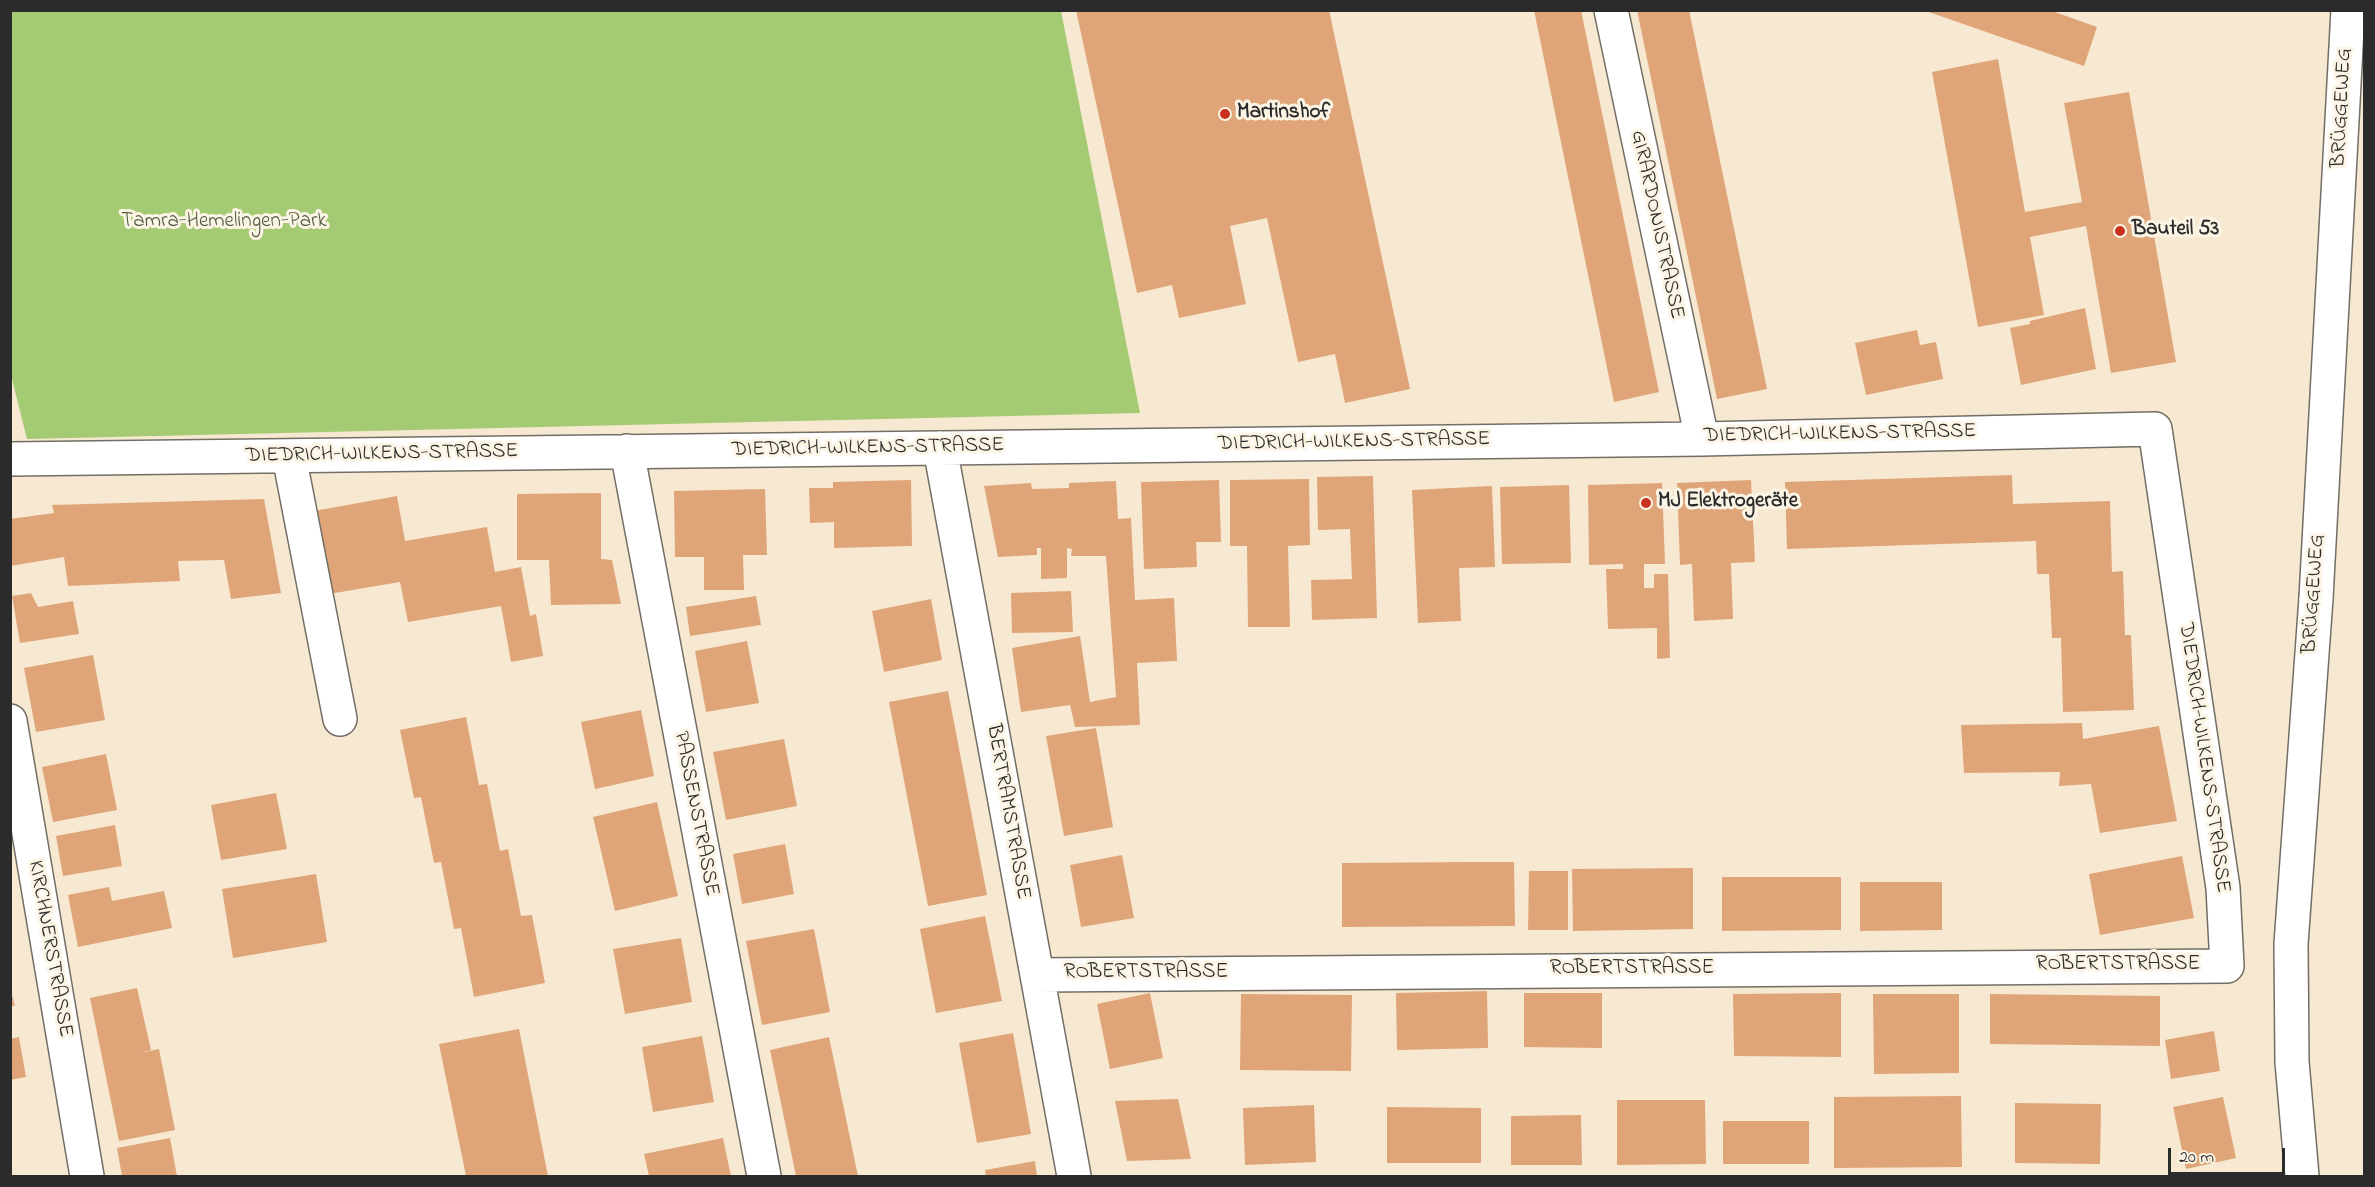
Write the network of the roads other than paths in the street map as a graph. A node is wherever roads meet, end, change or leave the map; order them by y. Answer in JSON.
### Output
{"nodes":[{"id":1,"x":1611,"y":10,"type":"edge"},
{"id":2,"x":2348,"y":10,"type":"edge"},
{"id":3,"x":1702,"y":439,"type":"junction"},
{"id":4,"x":940,"y":448,"type":"junction"},
{"id":5,"x":627,"y":452,"type":"junction"},
{"id":6,"x":289,"y":456,"type":"junction"},
{"id":7,"x":10,"y":459,"type":"edge"},
{"id":8,"x":340,"y":720,"type":"dead end"},
{"id":9,"x":10,"y":721,"type":"edge"},
{"id":10,"x":2227,"y":966,"type":"joint"},
{"id":11,"x":1037,"y":975,"type":"junction"},
{"id":12,"x":87,"y":1176,"type":"edge"},
{"id":13,"x":764,"y":1176,"type":"edge"},
{"id":14,"x":1074,"y":1176,"type":"edge"},
{"id":15,"x":2302,"y":1176,"type":"edge"}],
"edges":[{"from":1,"to":3,"type":"street","name":"GIRARDONISTRASSE"},
{"from":2,"to":15,"type":"street","name":"BRÜGGEWEG","bridge":true},
{"from":3,"to":4,"type":"street","name":"DIEDRICH-WILKENS-STRASSE"},
{"from":3,"to":10,"type":"street","name":"DIEDRICH-WILKENS-STRASSE"},
{"from":4,"to":5,"type":"street","name":"DIEDRICH-WILKENS-STRASSE"},
{"from":4,"to":11,"type":"street","name":"BERTRAMSTRASSE"},
{"from":5,"to":6,"type":"street","name":"DIEDRICH-WILKENS-STRASSE"},
{"from":5,"to":13,"type":"street","name":"PASSENSTRASSE"},
{"from":6,"to":7,"type":"street","name":"DIEDRICH-WILKENS-STRASSE"},
{"from":6,"to":8,"type":"street"},
{"from":9,"to":12,"type":"street","name":"KIRCHNERSTRASSE"},
{"from":10,"to":11,"type":"street","name":"ROBERTSTRASSE"},
{"from":11,"to":14,"type":"street","name":"BERTRAMSTRASSE"}]}
